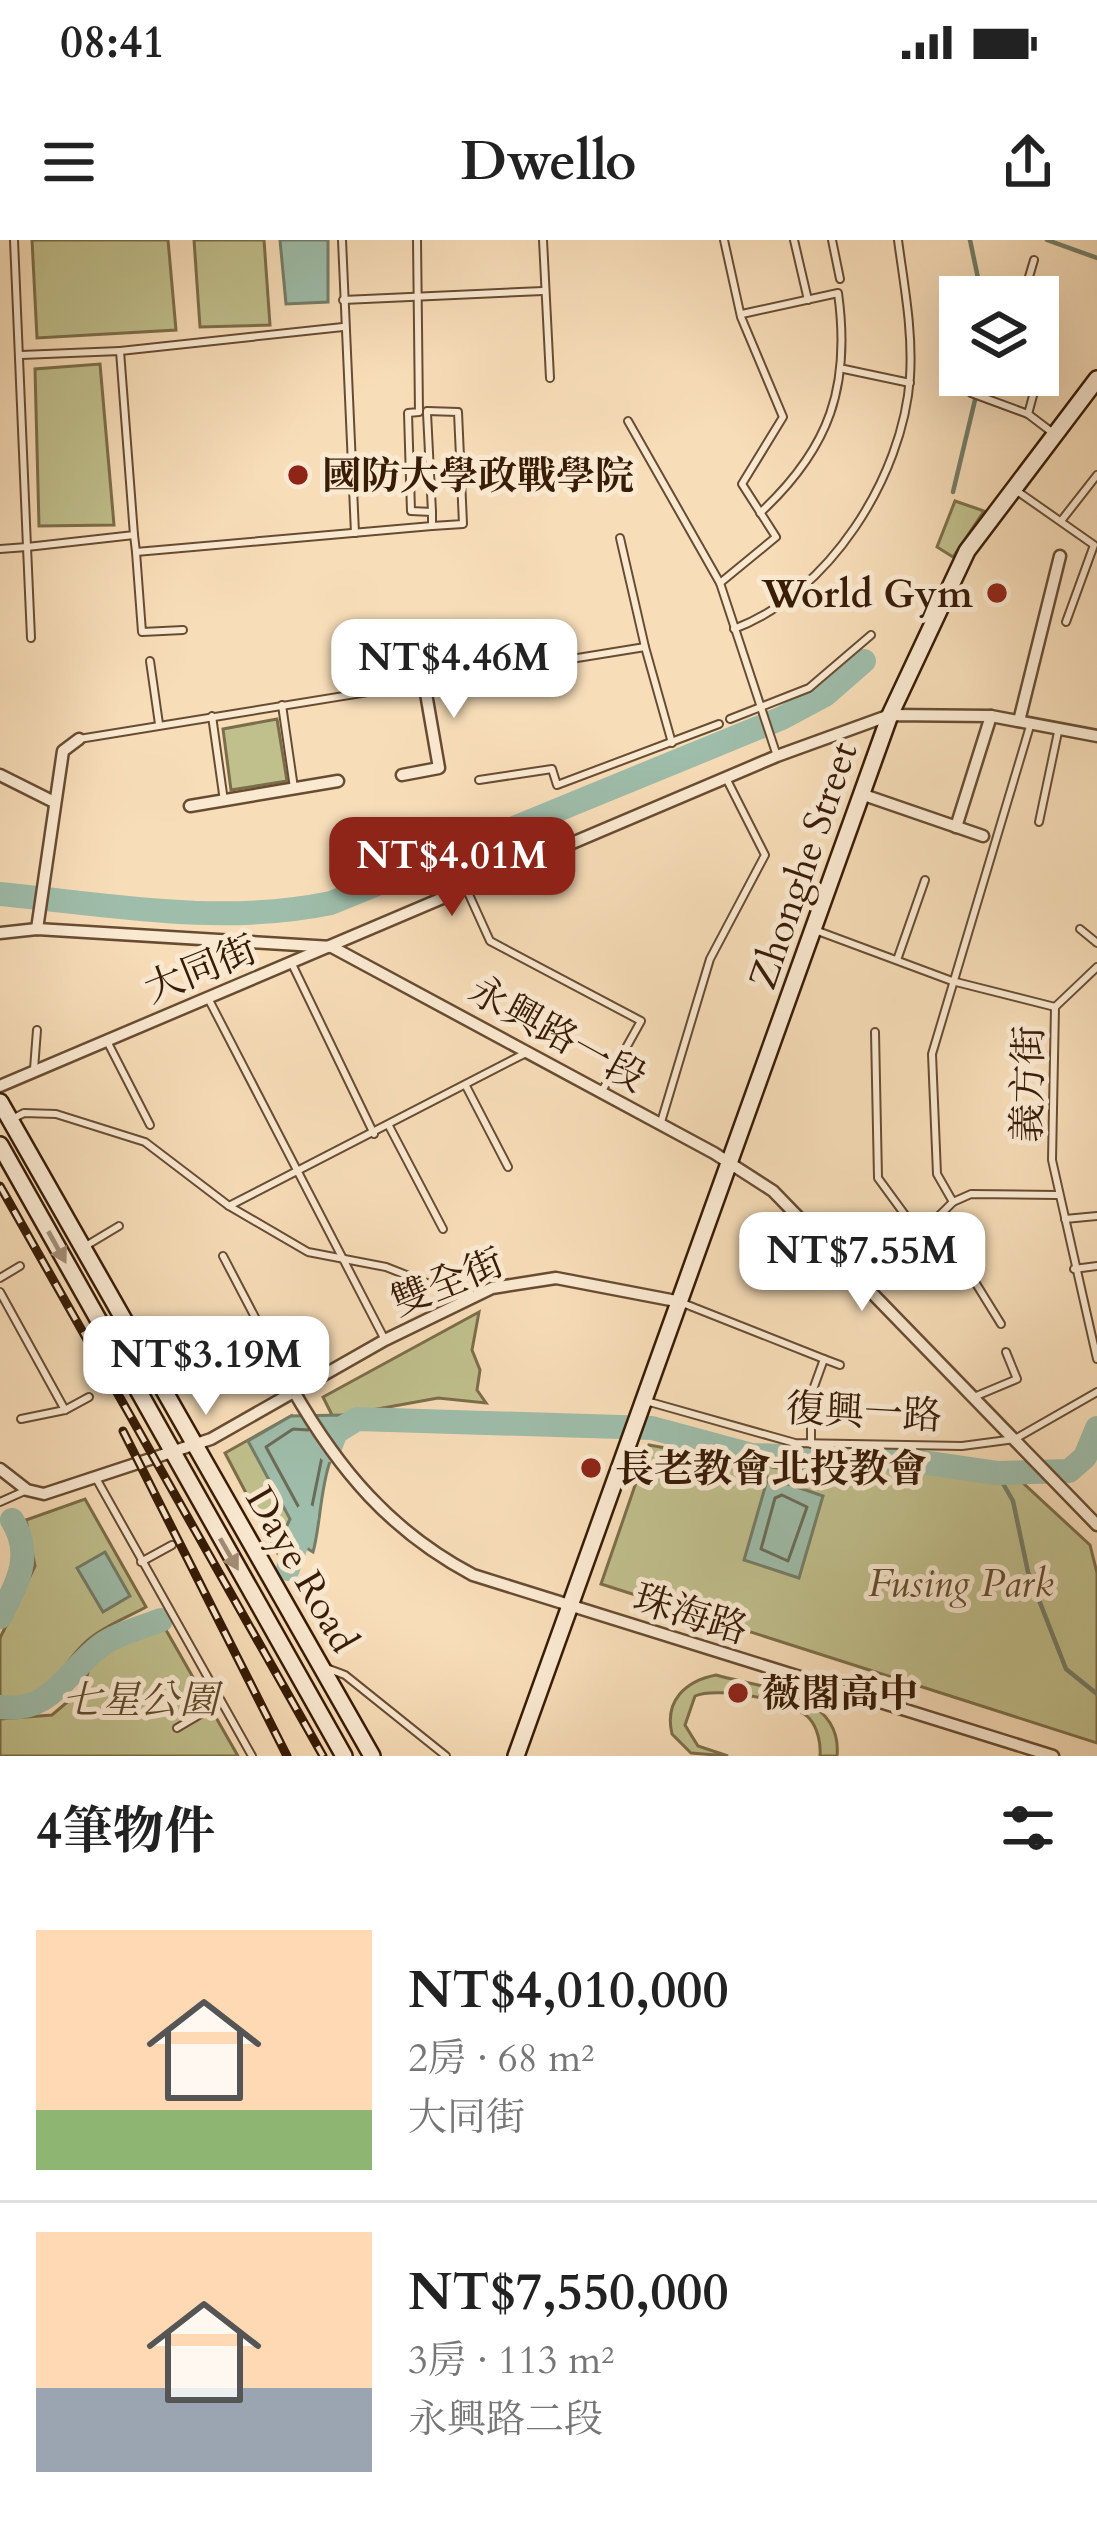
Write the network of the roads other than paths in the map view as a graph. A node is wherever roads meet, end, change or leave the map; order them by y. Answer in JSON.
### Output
{"nodes":[{"id":1,"x":14,"y":240,"type":"edge"},
{"id":2,"x":342,"y":240,"type":"edge"},
{"id":3,"x":417,"y":240,"type":"edge"},
{"id":4,"x":543,"y":240,"type":"edge"},
{"id":5,"x":724,"y":240,"type":"edge"},
{"id":6,"x":794,"y":240,"type":"edge"},
{"id":7,"x":832,"y":240,"type":"edge"},
{"id":8,"x":913,"y":240,"type":"edge"},
{"id":9,"x":898,"y":242,"type":"edge"},
{"id":10,"x":1034,"y":260,"type":"dead end"},
{"id":11,"x":1029,"y":276,"type":"edge"},
{"id":12,"x":840,"y":279,"type":"dead end"},
{"id":13,"x":543,"y":291,"type":"junction"},
{"id":14,"x":418,"y":297,"type":"junction"},
{"id":15,"x":343,"y":300,"type":"junction"},
{"id":16,"x":808,"y":300,"type":"junction"},
{"id":17,"x":740,"y":314,"type":"junction"},
{"id":18,"x":343,"y":327,"type":"junction"},
{"id":19,"x":120,"y":351,"type":"junction"},
{"id":20,"x":21,"y":355,"type":"junction"},
{"id":21,"x":844,"y":369,"type":"junction"},
{"id":22,"x":550,"y":378,"type":"dead end"},
{"id":23,"x":1097,"y":379,"type":"edge"},
{"id":24,"x":910,"y":383,"type":"junction"},
{"id":25,"x":979,"y":396,"type":"edge"},
{"id":26,"x":1033,"y":396,"type":"edge"},
{"id":27,"x":423,"y":412,"type":"junction"},
{"id":28,"x":1028,"y":414,"type":"junction"},
{"id":29,"x":628,"y":421,"type":"dead end"},
{"id":30,"x":1053,"y":433,"type":"junction"},
{"id":31,"x":1097,"y":475,"type":"edge"},
{"id":32,"x":1014,"y":489,"type":"junction"},
{"id":33,"x":432,"y":512,"type":"junction"},
{"id":34,"x":760,"y":513,"type":"junction"},
{"id":35,"x":1061,"y":521,"type":"junction"},
{"id":36,"x":432,"y":526,"type":"junction"},
{"id":37,"x":355,"y":533,"type":"junction"},
{"id":38,"x":134,"y":535,"type":"junction"},
{"id":39,"x":620,"y":538,"type":"dead end"},
{"id":40,"x":1096,"y":544,"type":"edge"},
{"id":41,"x":27,"y":547,"type":"junction"},
{"id":42,"x":0,"y":549,"type":"edge"},
{"id":43,"x":136,"y":552,"type":"junction"},
{"id":44,"x":1060,"y":556,"type":"dead end"},
{"id":45,"x":719,"y":583,"type":"junction"},
{"id":46,"x":1066,"y":622,"type":"dead end"},
{"id":47,"x":734,"y":628,"type":"junction"},
{"id":48,"x":183,"y":630,"type":"dead end"},
{"id":49,"x":872,"y":635,"type":"dead end"},
{"id":50,"x":31,"y":638,"type":"dead end"},
{"id":51,"x":645,"y":646,"type":"junction"},
{"id":52,"x":151,"y":661,"type":"dead end"},
{"id":53,"x":424,"y":682,"type":"junction"},
{"id":54,"x":282,"y":705,"type":"junction"},
{"id":55,"x":759,"y":707,"type":"junction"},
{"id":56,"x":890,"y":715,"type":"junction"},
{"id":57,"x":212,"y":716,"type":"junction"},
{"id":58,"x":991,"y":716,"type":"junction"},
{"id":59,"x":730,"y":719,"type":"dead end"},
{"id":60,"x":1025,"y":722,"type":"junction"},
{"id":61,"x":159,"y":724,"type":"junction"},
{"id":62,"x":719,"y":724,"type":"dead end"},
{"id":63,"x":1059,"y":728,"type":"junction"},
{"id":64,"x":1097,"y":736,"type":"edge"},
{"id":65,"x":79,"y":740,"type":"joint"},
{"id":66,"x":672,"y":743,"type":"junction"},
{"id":67,"x":777,"y":756,"type":"junction"},
{"id":68,"x":0,"y":775,"type":"edge"},
{"id":69,"x":402,"y":775,"type":"dead end"},
{"id":70,"x":726,"y":778,"type":"junction"},
{"id":71,"x":479,"y":780,"type":"dead end"},
{"id":72,"x":338,"y":782,"type":"dead end"},
{"id":73,"x":294,"y":788,"type":"junction"},
{"id":74,"x":864,"y":795,"type":"junction"},
{"id":75,"x":224,"y":801,"type":"junction"},
{"id":76,"x":54,"y":802,"type":"junction"},
{"id":77,"x":190,"y":806,"type":"dead end"},
{"id":78,"x":1040,"y":822,"type":"dead end"},
{"id":79,"x":956,"y":827,"type":"junction"},
{"id":80,"x":983,"y":836,"type":"dead end"},
{"id":81,"x":926,"y":880,"type":"dead end"},
{"id":82,"x":466,"y":888,"type":"junction"},
{"id":83,"x":38,"y":925,"type":"junction"},
{"id":84,"x":1080,"y":928,"type":"dead end"},
{"id":85,"x":814,"y":930,"type":"junction"},
{"id":86,"x":0,"y":933,"type":"edge"},
{"id":87,"x":1097,"y":944,"type":"edge"},
{"id":88,"x":332,"y":947,"type":"junction"},
{"id":89,"x":897,"y":960,"type":"junction"},
{"id":90,"x":291,"y":963,"type":"junction"},
{"id":91,"x":1097,"y":967,"type":"edge"},
{"id":92,"x":952,"y":981,"type":"junction"},
{"id":93,"x":208,"y":996,"type":"junction"},
{"id":94,"x":1055,"y":1006,"type":"junction"},
{"id":95,"x":37,"y":1030,"type":"dead end"},
{"id":96,"x":875,"y":1032,"type":"dead end"},
{"id":97,"x":106,"y":1040,"type":"junction"},
{"id":98,"x":530,"y":1051,"type":"junction"},
{"id":99,"x":34,"y":1070,"type":"junction"},
{"id":100,"x":0,"y":1086,"type":"edge"},
{"id":101,"x":466,"y":1086,"type":"junction"},
{"id":102,"x":602,"y":1091,"type":"junction"},
{"id":103,"x":0,"y":1102,"type":"edge"},
{"id":104,"x":10,"y":1120,"type":"junction"},
{"id":105,"x":661,"y":1124,"type":"junction"},
{"id":106,"x":150,"y":1125,"type":"dead end"},
{"id":107,"x":388,"y":1126,"type":"junction"},
{"id":108,"x":374,"y":1134,"type":"junction"},
{"id":109,"x":0,"y":1145,"type":"edge"},
{"id":110,"x":729,"y":1162,"type":"junction"},
{"id":111,"x":508,"y":1167,"type":"dead end"},
{"id":112,"x":297,"y":1171,"type":"junction"},
{"id":113,"x":1057,"y":1195,"type":"junction"},
{"id":114,"x":953,"y":1202,"type":"junction"},
{"id":115,"x":229,"y":1206,"type":"junction"},
{"id":116,"x":1097,"y":1216,"type":"edge"},
{"id":117,"x":936,"y":1219,"type":"junction"},
{"id":118,"x":1064,"y":1220,"type":"junction"},
{"id":119,"x":119,"y":1226,"type":"dead end"},
{"id":120,"x":443,"y":1229,"type":"dead end"},
{"id":121,"x":919,"y":1234,"type":"junction"},
{"id":122,"x":80,"y":1248,"type":"junction"},
{"id":123,"x":223,"y":1256,"type":"dead end"},
{"id":124,"x":345,"y":1260,"type":"junction"},
{"id":125,"x":20,"y":1266,"type":"dead end"},
{"id":126,"x":1097,"y":1266,"type":"edge"},
{"id":127,"x":1074,"y":1269,"type":"junction"},
{"id":128,"x":0,"y":1278,"type":"edge"},
{"id":129,"x":867,"y":1287,"type":"junction"},
{"id":130,"x":0,"y":1292,"type":"edge"},
{"id":131,"x":465,"y":1298,"type":"junction"},
{"id":132,"x":676,"y":1301,"type":"junction"},
{"id":133,"x":1001,"y":1324,"type":"dead end"},
{"id":134,"x":385,"y":1340,"type":"junction"},
{"id":135,"x":1006,"y":1352,"type":"dead end"},
{"id":136,"x":824,"y":1359,"type":"junction"},
{"id":137,"x":1097,"y":1359,"type":"edge"},
{"id":138,"x":840,"y":1365,"type":"dead end"},
{"id":139,"x":293,"y":1390,"type":"junction"},
{"id":140,"x":1097,"y":1392,"type":"edge"},
{"id":141,"x":89,"y":1397,"type":"dead end"},
{"id":142,"x":974,"y":1397,"type":"junction"},
{"id":143,"x":640,"y":1405,"type":"junction"},
{"id":144,"x":65,"y":1410,"type":"junction"},
{"id":145,"x":21,"y":1419,"type":"dead end"},
{"id":146,"x":1015,"y":1439,"type":"junction"},
{"id":147,"x":812,"y":1444,"type":"junction"},
{"id":148,"x":195,"y":1446,"type":"junction"},
{"id":149,"x":172,"y":1452,"type":"junction"},
{"id":150,"x":0,"y":1469,"type":"edge"},
{"id":151,"x":97,"y":1480,"type":"junction"},
{"id":152,"x":27,"y":1490,"type":"junction"},
{"id":153,"x":0,"y":1502,"type":"edge"},
{"id":154,"x":1097,"y":1526,"type":"edge"},
{"id":155,"x":172,"y":1545,"type":"dead end"},
{"id":156,"x":141,"y":1562,"type":"junction"},
{"id":157,"x":567,"y":1606,"type":"junction"},
{"id":158,"x":320,"y":1666,"type":"junction"},
{"id":159,"x":221,"y":1702,"type":"junction"},
{"id":160,"x":177,"y":1728,"type":"dead end"},
{"id":161,"x":252,"y":1756,"type":"edge"},
{"id":162,"x":344,"y":1756,"type":"edge"},
{"id":163,"x":372,"y":1756,"type":"edge"},
{"id":164,"x":446,"y":1756,"type":"edge"},
{"id":165,"x":515,"y":1756,"type":"edge"},
{"id":166,"x":1053,"y":1756,"type":"edge"}],
"edges":[{"from":1,"to":20,"type":"lane"},
{"from":2,"to":15,"type":"lane"},
{"from":3,"to":14,"type":"lane"},
{"from":4,"to":13,"type":"lane"},
{"from":5,"to":17,"type":"lane"},
{"from":6,"to":16,"type":"lane"},
{"from":7,"to":12,"type":"lane"},
{"from":8,"to":9,"type":"lane"},
{"from":9,"to":24,"type":"lane"},
{"from":10,"to":11,"type":"lane"},
{"from":13,"to":14,"type":"lane"},
{"from":13,"to":22,"type":"lane"},
{"from":14,"to":15,"type":"lane"},
{"from":14,"to":27,"type":"lane"},
{"from":15,"to":18,"type":"lane"},
{"from":16,"to":17,"type":"lane"},
{"from":16,"to":21,"type":"lane"},
{"from":17,"to":34,"type":"lane"},
{"from":18,"to":19,"type":"lane"},
{"from":18,"to":37,"type":"lane"},
{"from":19,"to":20,"type":"lane"},
{"from":19,"to":38,"type":"lane"},
{"from":20,"to":41,"type":"lane"},
{"from":21,"to":24,"type":"lane"},
{"from":21,"to":34,"type":"lane"},
{"from":23,"to":30,"type":"street","name":"Zhonghe Street"},
{"from":24,"to":47,"type":"lane"},
{"from":25,"to":28,"type":"lane"},
{"from":26,"to":28,"type":"lane"},
{"from":27,"to":33,"type":"lane"},
{"from":27,"to":33,"type":"lane"},
{"from":27,"to":36,"type":"lane"},
{"from":28,"to":30,"type":"lane"},
{"from":29,"to":45,"type":"lane"},
{"from":30,"to":32,"type":"street","name":"Zhonghe Street"},
{"from":31,"to":35,"type":"lane"},
{"from":32,"to":35,"type":"lane"},
{"from":32,"to":56,"type":"street","name":"Zhonghe Street"},
{"from":33,"to":36,"type":"lane"},
{"from":34,"to":45,"type":"lane"},
{"from":35,"to":40,"type":"lane"},
{"from":36,"to":37,"type":"lane"},
{"from":37,"to":43,"type":"lane"},
{"from":38,"to":41,"type":"lane"},
{"from":38,"to":43,"type":"lane"},
{"from":39,"to":51,"type":"lane"},
{"from":40,"to":46,"type":"lane"},
{"from":41,"to":42,"type":"lane"},
{"from":41,"to":50,"type":"lane"},
{"from":43,"to":48,"type":"lane"},
{"from":44,"to":60,"type":"street"},
{"from":45,"to":47,"type":"lane"},
{"from":47,"to":55,"type":"lane"},
{"from":49,"to":55,"type":"lane"},
{"from":51,"to":53,"type":"lane"},
{"from":51,"to":66,"type":"lane"},
{"from":52,"to":61,"type":"lane"},
{"from":53,"to":54,"type":"lane"},
{"from":53,"to":69,"type":"street"},
{"from":54,"to":57,"type":"lane"},
{"from":54,"to":73,"type":"lane"},
{"from":55,"to":59,"type":"lane"},
{"from":55,"to":67,"type":"lane"},
{"from":56,"to":58,"type":"street"},
{"from":56,"to":67,"type":"street","name":"大同街"},
{"from":56,"to":74,"type":"street","name":"Zhonghe Street"},
{"from":57,"to":61,"type":"lane"},
{"from":57,"to":75,"type":"lane"},
{"from":58,"to":60,"type":"street"},
{"from":58,"to":79,"type":"street"},
{"from":60,"to":63,"type":"street"},
{"from":60,"to":92,"type":"lane"},
{"from":61,"to":65,"type":"lane"},
{"from":62,"to":66,"type":"lane"},
{"from":63,"to":64,"type":"street"},
{"from":63,"to":78,"type":"lane"},
{"from":65,"to":76,"type":"street"},
{"from":66,"to":71,"type":"lane"},
{"from":67,"to":70,"type":"street","name":"大同街"},
{"from":68,"to":76,"type":"street"},
{"from":70,"to":82,"type":"street","name":"大同街"},
{"from":70,"to":105,"type":"lane"},
{"from":72,"to":73,"type":"street"},
{"from":73,"to":75,"type":"street"},
{"from":74,"to":79,"type":"street"},
{"from":74,"to":85,"type":"street","name":"Zhonghe Street"},
{"from":75,"to":77,"type":"street"},
{"from":76,"to":83,"type":"street"},
{"from":79,"to":80,"type":"street"},
{"from":81,"to":89,"type":"lane"},
{"from":82,"to":88,"type":"street","name":"大同街"},
{"from":82,"to":102,"type":"lane"},
{"from":83,"to":86,"type":"street","name":"永興路一段"},
{"from":83,"to":88,"type":"street","name":"永興路一段"},
{"from":84,"to":87,"type":"lane"},
{"from":85,"to":89,"type":"lane"},
{"from":85,"to":110,"type":"street","name":"Zhonghe Street"},
{"from":88,"to":90,"type":"street","name":"大同街"},
{"from":88,"to":98,"type":"street","name":"永興路一段"},
{"from":89,"to":92,"type":"lane"},
{"from":90,"to":93,"type":"street","name":"大同街"},
{"from":90,"to":108,"type":"lane"},
{"from":91,"to":94,"type":"lane","name":"義方街"},
{"from":92,"to":94,"type":"lane"},
{"from":92,"to":114,"type":"lane"},
{"from":93,"to":97,"type":"street","name":"大同街"},
{"from":93,"to":112,"type":"lane"},
{"from":94,"to":113,"type":"lane","name":"義方街"},
{"from":95,"to":99,"type":"lane"},
{"from":96,"to":121,"type":"lane"},
{"from":97,"to":99,"type":"street","name":"大同街"},
{"from":97,"to":106,"type":"lane"},
{"from":98,"to":101,"type":"lane"},
{"from":98,"to":102,"type":"street","name":"永興路一段"},
{"from":99,"to":100,"type":"street","name":"大同街"},
{"from":101,"to":107,"type":"lane"},
{"from":101,"to":111,"type":"lane"},
{"from":102,"to":105,"type":"street","name":"永興路一段"},
{"from":103,"to":104,"type":"street","name":"Daye Road"},
{"from":104,"to":115,"type":"lane"},
{"from":104,"to":122,"type":"street","name":"Daye Road"},
{"from":105,"to":110,"type":"street","name":"永興路一段"},
{"from":107,"to":108,"type":"lane"},
{"from":107,"to":120,"type":"lane"},
{"from":108,"to":112,"type":"lane"},
{"from":109,"to":149,"type":"street","name":"Daye Road","one_way":true},
{"from":110,"to":129,"type":"street","name":"永興路一段"},
{"from":110,"to":132,"type":"street","name":"Zhonghe Street"},
{"from":112,"to":115,"type":"lane"},
{"from":112,"to":124,"type":"lane"},
{"from":113,"to":114,"type":"lane"},
{"from":113,"to":118,"type":"lane","name":"義方街"},
{"from":114,"to":117,"type":"lane"},
{"from":115,"to":124,"type":"lane"},
{"from":116,"to":118,"type":"lane"},
{"from":117,"to":121,"type":"lane"},
{"from":117,"to":133,"type":"lane"},
{"from":118,"to":127,"type":"lane","name":"義方街"},
{"from":119,"to":122,"type":"lane"},
{"from":121,"to":129,"type":"lane"},
{"from":122,"to":148,"type":"street","name":"Daye Road"},
{"from":123,"to":139,"type":"lane"},
{"from":124,"to":131,"type":"lane"},
{"from":124,"to":134,"type":"lane"},
{"from":125,"to":128,"type":"lane"},
{"from":126,"to":127,"type":"lane"},
{"from":127,"to":137,"type":"lane","name":"義方街"},
{"from":129,"to":142,"type":"street","name":"永興路一段"},
{"from":130,"to":144,"type":"lane"},
{"from":131,"to":132,"type":"street","name":"雙全街"},
{"from":131,"to":134,"type":"street","name":"雙全街"},
{"from":132,"to":136,"type":"lane"},
{"from":132,"to":143,"type":"street","name":"Zhonghe Street"},
{"from":134,"to":139,"type":"street","name":"雙全街"},
{"from":135,"to":142,"type":"lane"},
{"from":136,"to":138,"type":"lane"},
{"from":136,"to":147,"type":"lane"},
{"from":139,"to":148,"type":"street","name":"雙全街"},
{"from":139,"to":157,"type":"street","name":"珠海路"},
{"from":140,"to":146,"type":"lane","name":"復興一路"},
{"from":141,"to":144,"type":"lane"},
{"from":142,"to":146,"type":"street","name":"永興路一段"},
{"from":143,"to":147,"type":"lane","name":"復興一路"},
{"from":143,"to":157,"type":"street","name":"Zhonghe Street"},
{"from":144,"to":145,"type":"lane"},
{"from":146,"to":147,"type":"lane","name":"復興一路"},
{"from":146,"to":154,"type":"street"},
{"from":148,"to":149,"type":"street","name":"雙全街"},
{"from":148,"to":158,"type":"street","name":"Daye Road"},
{"from":149,"to":151,"type":"street","name":"雙全街"},
{"from":149,"to":162,"type":"street","name":"Daye Road","one_way":true},
{"from":150,"to":152,"type":"street"},
{"from":151,"to":152,"type":"street","name":"雙全街"},
{"from":151,"to":156,"type":"lane"},
{"from":152,"to":153,"type":"lane"},
{"from":155,"to":156,"type":"lane"},
{"from":156,"to":159,"type":"lane"},
{"from":157,"to":165,"type":"street"},
{"from":157,"to":166,"type":"street","name":"珠海路"},
{"from":158,"to":163,"type":"street","name":"Daye Road"},
{"from":158,"to":164,"type":"lane"},
{"from":159,"to":160,"type":"lane"},
{"from":159,"to":161,"type":"lane"}]}
